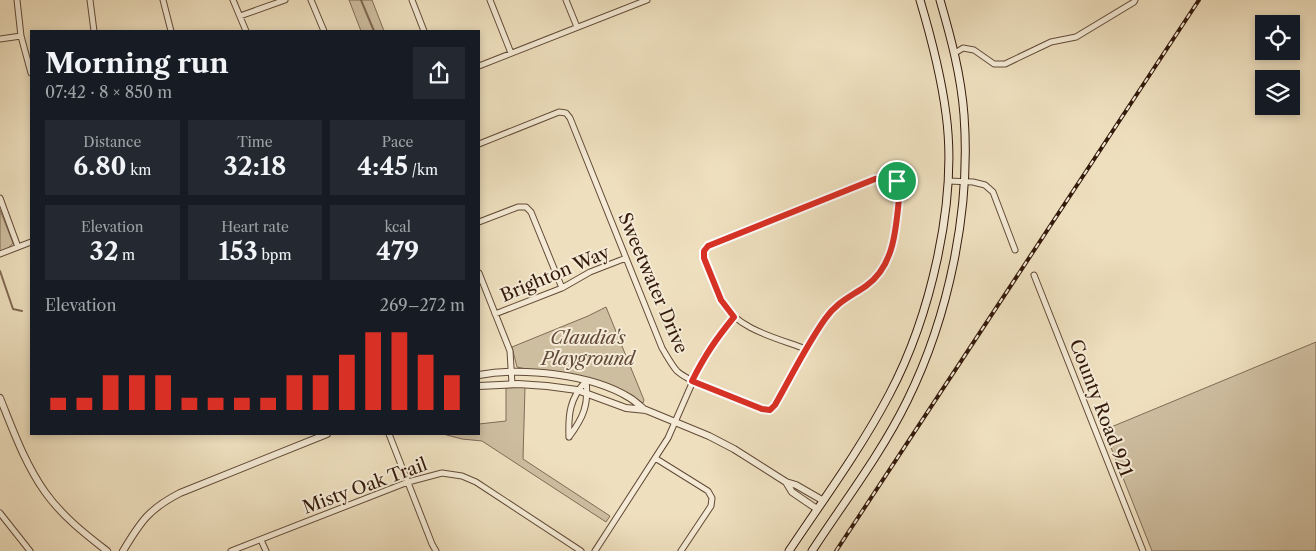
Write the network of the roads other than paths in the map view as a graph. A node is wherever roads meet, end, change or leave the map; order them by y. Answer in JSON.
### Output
{"nodes":[{"id":1,"x":17,"y":0,"type":"edge"},
{"id":2,"x":90,"y":0,"type":"edge"},
{"id":3,"x":163,"y":0,"type":"edge"},
{"id":4,"x":233,"y":0,"type":"edge"},
{"id":5,"x":285,"y":0,"type":"edge"},
{"id":6,"x":311,"y":0,"type":"edge"},
{"id":7,"x":412,"y":0,"type":"edge"},
{"id":8,"x":490,"y":0,"type":"edge"},
{"id":9,"x":566,"y":0,"type":"edge"},
{"id":10,"x":920,"y":0,"type":"edge"},
{"id":11,"x":940,"y":0,"type":"edge"},
{"id":12,"x":1135,"y":0,"type":"edge"},
{"id":13,"x":644,"y":1,"type":"edge"},
{"id":14,"x":240,"y":16,"type":"junction"},
{"id":15,"x":577,"y":27,"type":"junction"},
{"id":16,"x":94,"y":30,"type":"edge"},
{"id":17,"x":171,"y":30,"type":"edge"},
{"id":18,"x":246,"y":30,"type":"edge"},
{"id":19,"x":324,"y":30,"type":"edge"},
{"id":20,"x":424,"y":30,"type":"edge"},
{"id":21,"x":21,"y":36,"type":"junction"},
{"id":22,"x":0,"y":39,"type":"edge"},
{"id":23,"x":955,"y":52,"type":"junction"},
{"id":24,"x":511,"y":54,"type":"junction"},
{"id":25,"x":480,"y":66,"type":"edge"},
{"id":26,"x":30,"y":69,"type":"edge"},
{"id":27,"x":480,"y":144,"type":"edge"},
{"id":28,"x":948,"y":181,"type":"junction"},
{"id":29,"x":964,"y":182,"type":"junction"},
{"id":30,"x":0,"y":198,"type":"edge"},
{"id":31,"x":480,"y":222,"type":"edge"},
{"id":32,"x":30,"y":242,"type":"edge"},
{"id":33,"x":18,"y":247,"type":"junction"},
{"id":34,"x":1015,"y":250,"type":"dead end"},
{"id":35,"x":1,"y":254,"type":"edge"},
{"id":36,"x":626,"y":258,"type":"junction"},
{"id":37,"x":480,"y":276,"type":"edge"},
{"id":38,"x":1034,"y":276,"type":"dead end"},
{"id":39,"x":562,"y":288,"type":"junction"},
{"id":40,"x":495,"y":314,"type":"junction"},
{"id":41,"x":734,"y":317,"type":"junction"},
{"id":42,"x":806,"y":349,"type":"junction"},
{"id":43,"x":512,"y":372,"type":"junction"},
{"id":44,"x":480,"y":376,"type":"edge"},
{"id":45,"x":586,"y":381,"type":"junction"},
{"id":46,"x":692,"y":381,"type":"junction"},
{"id":47,"x":512,"y":384,"type":"junction"},
{"id":48,"x":480,"y":386,"type":"edge"},
{"id":49,"x":577,"y":390,"type":"junction"},
{"id":50,"x":588,"y":394,"type":"junction"},
{"id":51,"x":0,"y":398,"type":"edge"},
{"id":52,"x":646,"y":410,"type":"junction"},
{"id":53,"x":676,"y":422,"type":"junction"},
{"id":54,"x":389,"y":435,"type":"edge"},
{"id":55,"x":313,"y":436,"type":"edge"},
{"id":56,"x":655,"y":458,"type":"junction"},
{"id":57,"x":408,"y":482,"type":"junction"},
{"id":58,"x":786,"y":482,"type":"junction"},
{"id":59,"x":822,"y":500,"type":"junction"},
{"id":60,"x":817,"y":509,"type":"junction"},
{"id":61,"x":0,"y":514,"type":"edge"},
{"id":62,"x":261,"y":540,"type":"junction"},
{"id":63,"x":30,"y":551,"type":"edge"},
{"id":64,"x":107,"y":551,"type":"edge"},
{"id":65,"x":123,"y":551,"type":"edge"},
{"id":66,"x":231,"y":551,"type":"edge"},
{"id":67,"x":266,"y":551,"type":"edge"},
{"id":68,"x":436,"y":551,"type":"edge"},
{"id":69,"x":581,"y":551,"type":"edge"},
{"id":70,"x":595,"y":551,"type":"edge"},
{"id":71,"x":681,"y":551,"type":"edge"},
{"id":72,"x":789,"y":551,"type":"edge"},
{"id":73,"x":812,"y":551,"type":"edge"},
{"id":74,"x":1143,"y":551,"type":"edge"}],
"edges":[{"from":1,"to":21,"type":"street"},
{"from":2,"to":16,"type":"street"},
{"from":3,"to":17,"type":"street"},
{"from":4,"to":14,"type":"street"},
{"from":5,"to":14,"type":"street"},
{"from":6,"to":19,"type":"street"},
{"from":7,"to":20,"type":"street"},
{"from":8,"to":24,"type":"street"},
{"from":9,"to":15,"type":"street"},
{"from":10,"to":28,"type":"main road"},
{"from":11,"to":23,"type":"main road"},
{"from":12,"to":23,"type":"street"},
{"from":13,"to":15,"type":"street"},
{"from":14,"to":18,"type":"street"},
{"from":15,"to":24,"type":"street"},
{"from":21,"to":22,"type":"street"},
{"from":21,"to":26,"type":"street"},
{"from":23,"to":29,"type":"main road"},
{"from":24,"to":25,"type":"street"},
{"from":27,"to":36,"type":"street","name":"Sweetwater Drive"},
{"from":28,"to":29,"type":"street"},
{"from":28,"to":59,"type":"main road"},
{"from":29,"to":34,"type":"street"},
{"from":29,"to":73,"type":"main road"},
{"from":30,"to":33,"type":"street"},
{"from":31,"to":39,"type":"street"},
{"from":32,"to":33,"type":"street"},
{"from":33,"to":35,"type":"street"},
{"from":36,"to":39,"type":"street","name":"Brighton Way"},
{"from":36,"to":46,"type":"street","name":"Sweetwater Drive"},
{"from":37,"to":40,"type":"street"},
{"from":38,"to":74,"type":"street","name":"County Road 921"},
{"from":39,"to":40,"type":"street","name":"Brighton Way"},
{"from":40,"to":43,"type":"street"},
{"from":41,"to":42,"type":"street"},
{"from":41,"to":42,"type":"street"},
{"from":41,"to":46,"type":"street"},
{"from":42,"to":46,"type":"street","name":"Sweetwater Drive"},
{"from":43,"to":44,"type":"street"},
{"from":43,"to":45,"type":"street"},
{"from":43,"to":47,"type":"street"},
{"from":45,"to":49,"type":"street"},
{"from":45,"to":50,"type":"street"},
{"from":45,"to":52,"type":"street"},
{"from":46,"to":53,"type":"street"},
{"from":47,"to":48,"type":"street"},
{"from":47,"to":49,"type":"street"},
{"from":49,"to":50,"type":"street"},
{"from":49,"to":50,"type":"street"},
{"from":50,"to":52,"type":"street"},
{"from":51,"to":64,"type":"street"},
{"from":52,"to":53,"type":"street"},
{"from":53,"to":56,"type":"street"},
{"from":53,"to":58,"type":"street"},
{"from":54,"to":57,"type":"street"},
{"from":55,"to":65,"type":"street"},
{"from":56,"to":70,"type":"street"},
{"from":56,"to":71,"type":"street"},
{"from":57,"to":62,"type":"street","name":"Misty Oak Trail"},
{"from":57,"to":68,"type":"street"},
{"from":57,"to":69,"type":"street","name":"Misty Oak Trail"},
{"from":58,"to":59,"type":"street"},
{"from":58,"to":60,"type":"street"},
{"from":59,"to":60,"type":"main road"},
{"from":60,"to":72,"type":"main road"},
{"from":61,"to":63,"type":"street"},
{"from":62,"to":66,"type":"street","name":"Misty Oak Trail"},
{"from":62,"to":67,"type":"street"}]}
